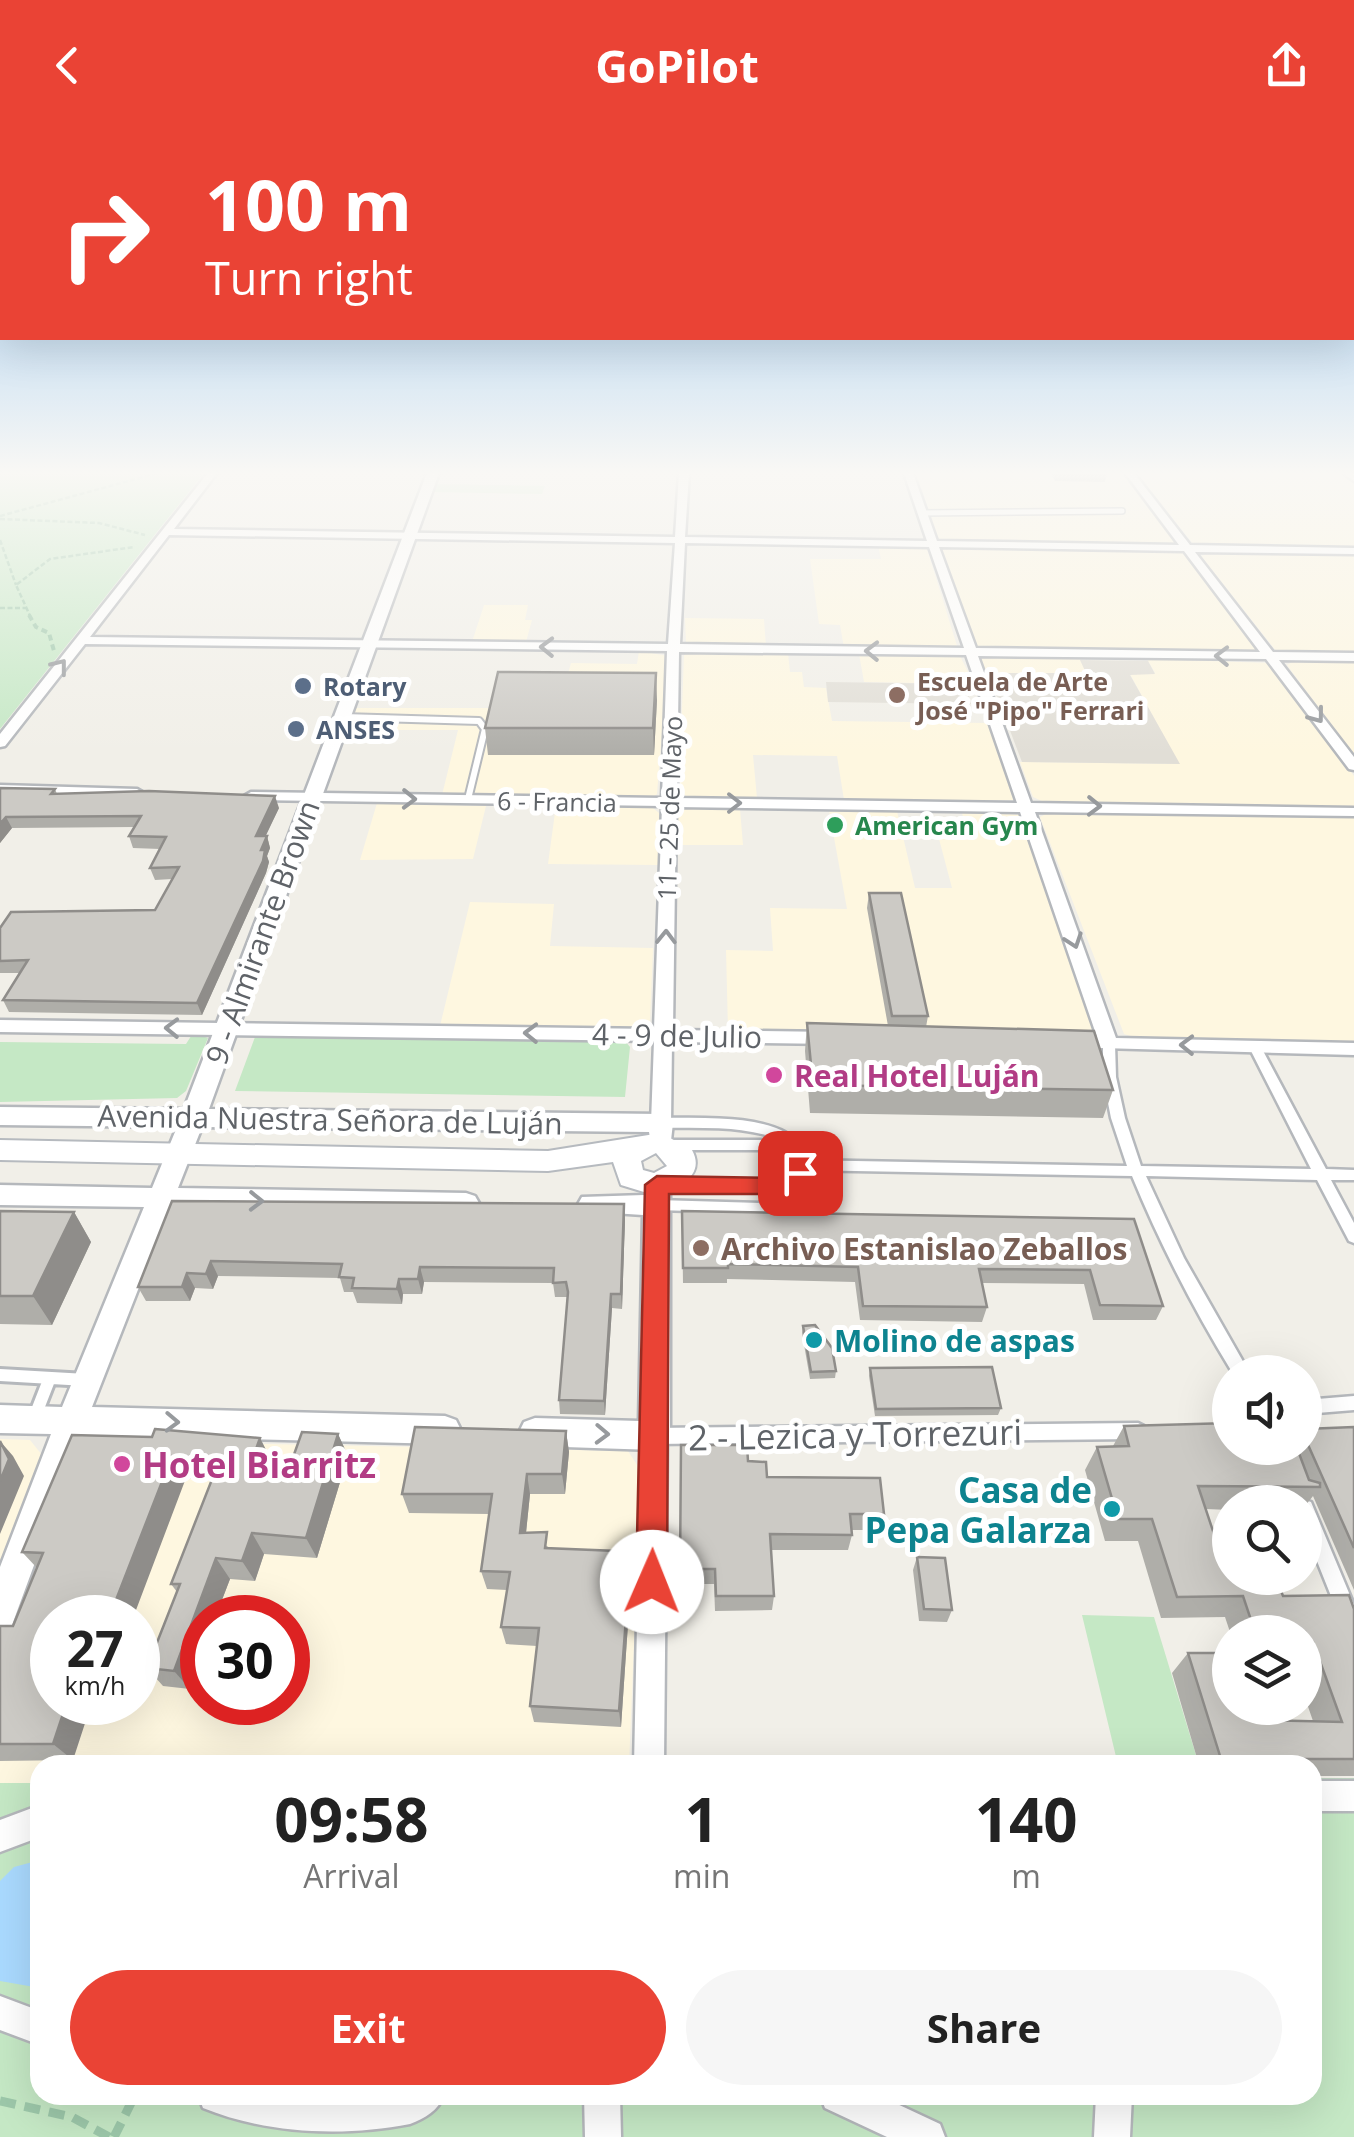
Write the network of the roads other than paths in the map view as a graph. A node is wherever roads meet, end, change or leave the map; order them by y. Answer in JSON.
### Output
{"nodes":[{"id":1,"x":138,"y":567,"type":"edge"},
{"id":2,"x":399,"y":567,"type":"edge"},
{"id":3,"x":679,"y":567,"type":"edge"},
{"id":4,"x":940,"y":567,"type":"edge"},
{"id":5,"x":1201,"y":567,"type":"edge"},
{"id":6,"x":80,"y":640,"type":"junction"},
{"id":7,"x":371,"y":644,"type":"junction"},
{"id":8,"x":674,"y":648,"type":"junction"},
{"id":9,"x":969,"y":652,"type":"junction"},
{"id":10,"x":1272,"y":656,"type":"junction"},
{"id":11,"x":1354,"y":658,"type":"edge"},
{"id":12,"x":343,"y":717,"type":"junction"},
{"id":13,"x":0,"y":743,"type":"edge"},
{"id":14,"x":1354,"y":766,"type":"edge"},
{"id":15,"x":0,"y":790,"type":"edge"},
{"id":16,"x":156,"y":794,"type":"edge"},
{"id":17,"x":234,"y":796,"type":"edge"},
{"id":18,"x":312,"y":798,"type":"junction"},
{"id":19,"x":468,"y":800,"type":"junction"},
{"id":20,"x":668,"y":802,"type":"junction"},
{"id":21,"x":1028,"y":805,"type":"junction"},
{"id":22,"x":1354,"y":812,"type":"edge"},
{"id":23,"x":0,"y":1026,"type":"edge"},
{"id":24,"x":228,"y":1029,"type":"junction"},
{"id":25,"x":664,"y":1035,"type":"junction"},
{"id":26,"x":857,"y":1039,"type":"edge"},
{"id":27,"x":1051,"y":1042,"type":"edge"},
{"id":28,"x":1109,"y":1044,"type":"junction"},
{"id":29,"x":1256,"y":1047,"type":"junction"},
{"id":30,"x":1354,"y":1049,"type":"edge"},
{"id":31,"x":0,"y":1116,"type":"edge"},
{"id":32,"x":192,"y":1118,"type":"junction"},
{"id":33,"x":0,"y":1150,"type":"edge"},
{"id":34,"x":177,"y":1154,"type":"junction"},
{"id":35,"x":654,"y":1164,"type":"junction"},
{"id":36,"x":801,"y":1165,"type":"junction"},
{"id":37,"x":1354,"y":1165,"type":"edge"},
{"id":38,"x":1139,"y":1171,"type":"junction"},
{"id":39,"x":1321,"y":1174,"type":"junction"},
{"id":40,"x":1354,"y":1174,"type":"edge"},
{"id":41,"x":0,"y":1195,"type":"edge"},
{"id":42,"x":159,"y":1200,"type":"junction"},
{"id":43,"x":487,"y":1203,"type":"edge"},
{"id":44,"x":564,"y":1204,"type":"edge"},
{"id":45,"x":1354,"y":1237,"type":"edge"},
{"id":46,"x":1230,"y":1355,"type":"edge"},
{"id":47,"x":0,"y":1376,"type":"edge"},
{"id":48,"x":49,"y":1380,"type":"junction"},
{"id":49,"x":87,"y":1380,"type":"junction"},
{"id":50,"x":1354,"y":1403,"type":"edge"},
{"id":51,"x":1322,"y":1406,"type":"edge"},
{"id":52,"x":0,"y":1419,"type":"edge"},
{"id":53,"x":74,"y":1419,"type":"junction"},
{"id":54,"x":34,"y":1420,"type":"junction"},
{"id":55,"x":474,"y":1430,"type":"edge"},
{"id":56,"x":1161,"y":1431,"type":"edge"},
{"id":57,"x":514,"y":1432,"type":"edge"},
{"id":58,"x":654,"y":1436,"type":"junction"},
{"id":59,"x":1322,"y":1550,"type":"edge"},
{"id":60,"x":0,"y":1613,"type":"edge"},
{"id":61,"x":1354,"y":1630,"type":"edge"},
{"id":62,"x":649,"y":1755,"type":"edge"},
{"id":63,"x":1322,"y":1796,"type":"edge"},
{"id":64,"x":1354,"y":1796,"type":"edge"},
{"id":65,"x":30,"y":1825,"type":"edge"},
{"id":66,"x":0,"y":1836,"type":"edge"},
{"id":67,"x":0,"y":2013,"type":"edge"},
{"id":68,"x":30,"y":2024,"type":"edge"},
{"id":69,"x":243,"y":2105,"type":"edge"},
{"id":70,"x":414,"y":2105,"type":"edge"},
{"id":71,"x":602,"y":2105,"type":"edge"},
{"id":72,"x":859,"y":2105,"type":"edge"},
{"id":73,"x":1114,"y":2105,"type":"edge"},
{"id":74,"x":603,"y":2137,"type":"edge"},
{"id":75,"x":926,"y":2137,"type":"edge"},
{"id":76,"x":1112,"y":2137,"type":"edge"}],
"edges":[{"from":1,"to":6,"type":"street"},
{"from":2,"to":7,"type":"street","name":"9 - Almirante Brown"},
{"from":3,"to":8,"type":"street","name":"11 - 25 de Mayo"},
{"from":4,"to":9,"type":"street"},
{"from":5,"to":10,"type":"street"},
{"from":6,"to":7,"type":"street"},
{"from":13,"to":6,"type":"street","one_way":true},
{"from":8,"to":7,"type":"street","one_way":true},
{"from":7,"to":12,"type":"street","name":"9 - Almirante Brown"},
{"from":9,"to":8,"type":"street","one_way":true},
{"from":8,"to":20,"type":"street","name":"11 - 25 de Mayo"},
{"from":10,"to":9,"type":"street","one_way":true},
{"from":9,"to":21,"type":"street"},
{"from":10,"to":11,"type":"street"},
{"from":10,"to":14,"type":"street","one_way":true},
{"from":12,"to":18,"type":"street","name":"9 - Almirante Brown"},
{"from":12,"to":19,"type":"lane"},
{"from":15,"to":16,"type":"street"},
{"from":17,"to":18,"type":"street","name":"6 - Francia"},
{"from":18,"to":19,"type":"street","name":"6 - Francia","one_way":true},
{"from":18,"to":24,"type":"street","name":"9 - Almirante Brown"},
{"from":19,"to":20,"type":"street","name":"6 - Francia"},
{"from":20,"to":21,"type":"street","name":"6 - Francia","one_way":true},
{"from":25,"to":20,"type":"street","name":"11 - 25 de Mayo","one_way":true},
{"from":21,"to":22,"type":"street","name":"6 - Francia","one_way":true},
{"from":21,"to":28,"type":"street","one_way":true},
{"from":24,"to":23,"type":"street","name":"4 - 9 de Julio","one_way":true},
{"from":25,"to":24,"type":"street","name":"4 - 9 de Julio","one_way":true},
{"from":24,"to":32,"type":"street","name":"9 - Almirante Brown"},
{"from":25,"to":26,"type":"street","name":"4 - 9 de Julio"},
{"from":25,"to":35,"type":"street","name":"11 - 25 de Mayo"},
{"from":27,"to":28,"type":"street"},
{"from":29,"to":28,"type":"street","one_way":true},
{"from":28,"to":38,"type":"street"},
{"from":29,"to":30,"type":"street"},
{"from":29,"to":39,"type":"street"},
{"from":31,"to":32,"type":"street","name":"Avenida Nuestra Señora de Luján"},
{"from":32,"to":34,"type":"street","name":"9 - Almirante Brown"},
{"from":32,"to":35,"type":"street","name":"Avenida Nuestra Señora de Luján"},
{"from":33,"to":34,"type":"main road","name":"Avenida Nuestra Señora de Luján"},
{"from":34,"to":35,"type":"main road","name":"Avenida Nuestra Señora de Luján"},
{"from":34,"to":42,"type":"street","name":"9 - Almirante Brown"},
{"from":35,"to":36,"type":"lane"},
{"from":35,"to":36,"type":"lane"},
{"from":35,"to":36,"type":"lane"},
{"from":35,"to":36,"type":"lane"},
{"from":35,"to":44,"type":"street"},
{"from":35,"to":58,"type":"street","name":"11 - 25 de Mayo"},
{"from":36,"to":38,"type":"street"},
{"from":37,"to":40,"type":"street"},
{"from":38,"to":39,"type":"street"},
{"from":38,"to":46,"type":"street"},
{"from":39,"to":40,"type":"street"},
{"from":39,"to":45,"type":"street"},
{"from":41,"to":42,"type":"street"},
{"from":42,"to":43,"type":"street","one_way":true},
{"from":42,"to":49,"type":"street","name":"9 - Almirante Brown"},
{"from":47,"to":48,"type":"lane"},
{"from":48,"to":49,"type":"lane"},
{"from":48,"to":54,"type":"lane"},
{"from":49,"to":53,"type":"street","name":"9 - Almirante Brown"},
{"from":50,"to":51,"type":"street"},
{"from":52,"to":54,"type":"street"},
{"from":53,"to":54,"type":"street"},
{"from":53,"to":55,"type":"street","one_way":true},
{"from":53,"to":60,"type":"street","name":"9 - Almirante Brown"},
{"from":56,"to":58,"type":"street","name":"2 - Lezica y Torrezuri"},
{"from":57,"to":58,"type":"street","name":"2 - Lezica y Torrezuri","one_way":true},
{"from":58,"to":62,"type":"street","name":"11 - 25 de Mayo"},
{"from":59,"to":61,"type":"street"},
{"from":63,"to":64,"type":"street"},
{"from":65,"to":66,"type":"street"},
{"from":67,"to":68,"type":"street"},
{"from":69,"to":70,"type":"street"},
{"from":71,"to":74,"type":"street"},
{"from":72,"to":75,"type":"street"},
{"from":73,"to":76,"type":"street"}]}
